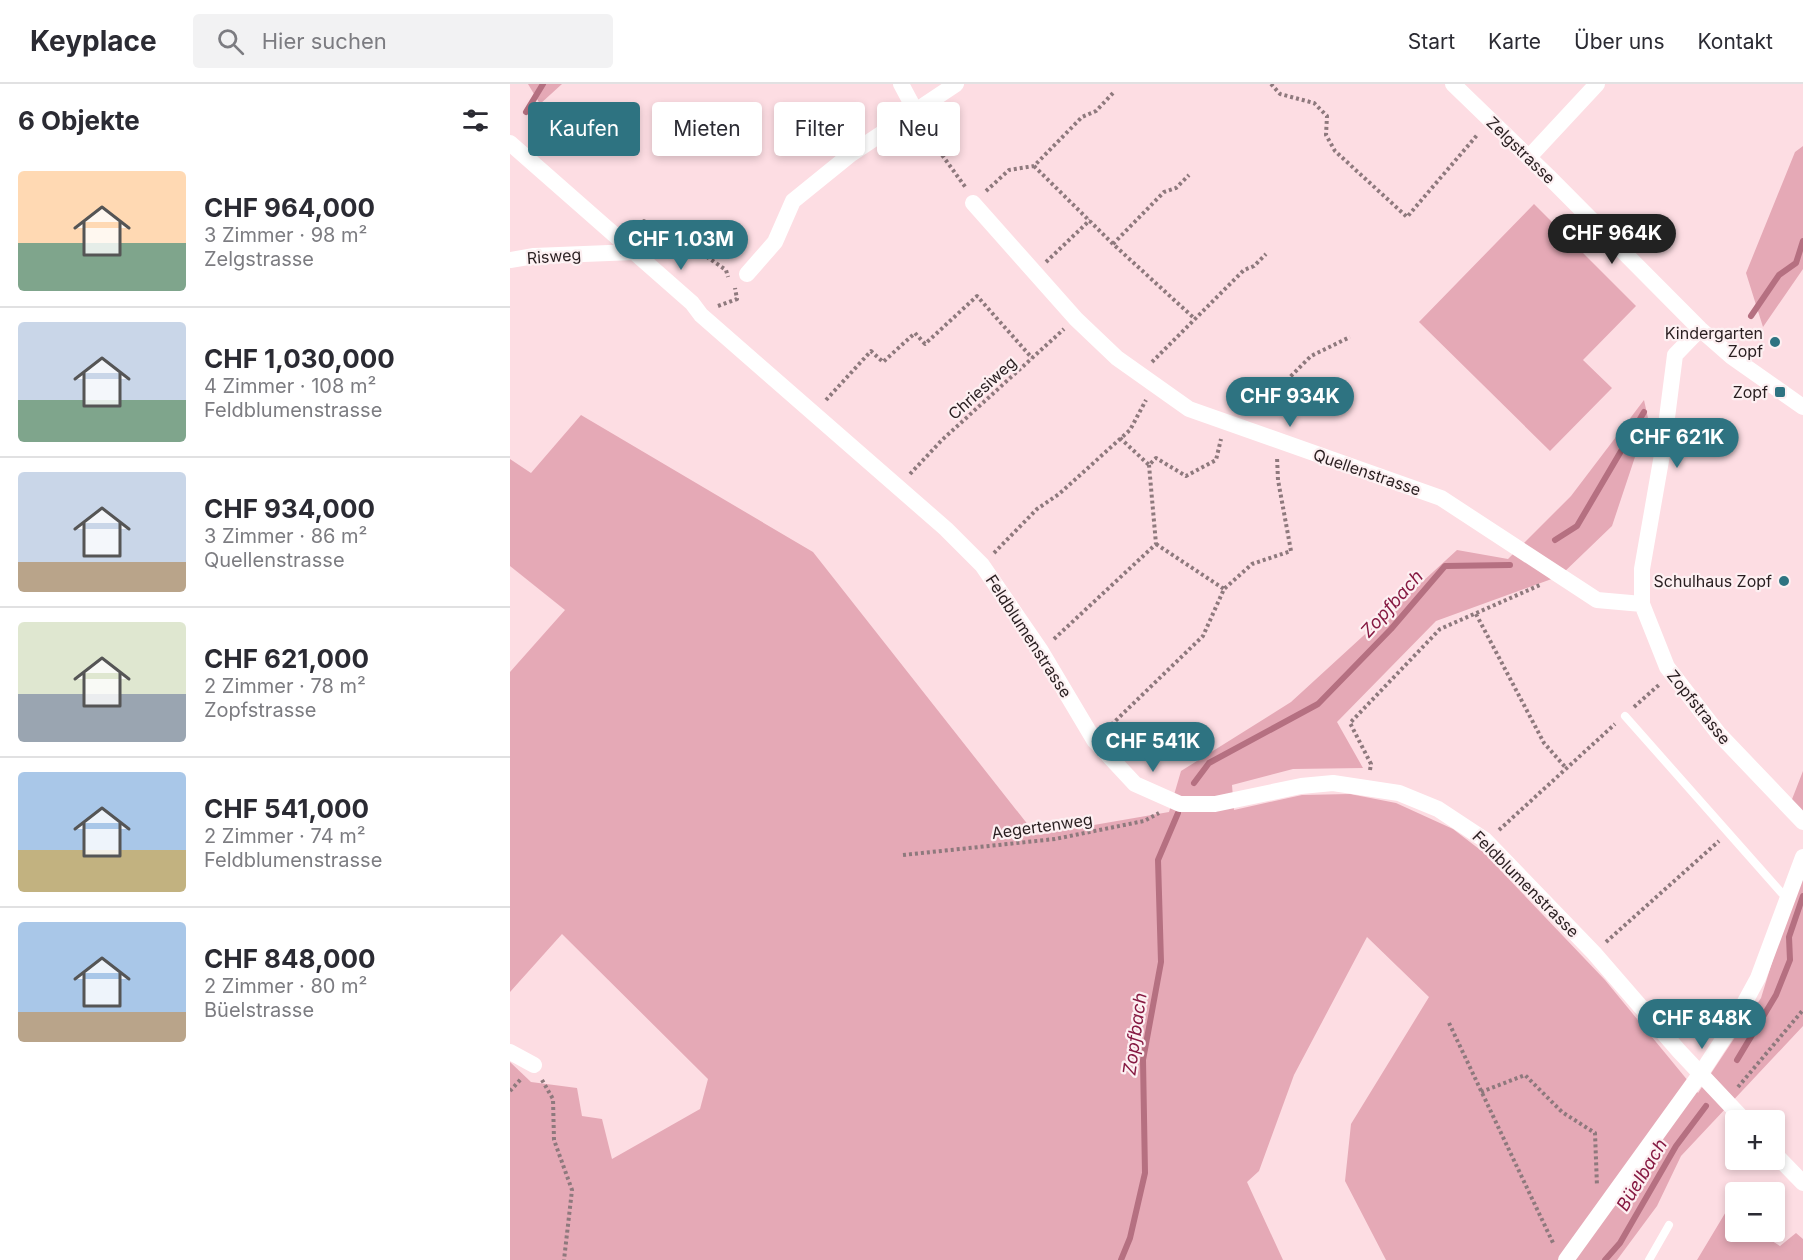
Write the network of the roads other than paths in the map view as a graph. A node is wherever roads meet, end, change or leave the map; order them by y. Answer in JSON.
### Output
{"nodes":[{"id":1,"x":901,"y":84,"type":"edge"},
{"id":2,"x":956,"y":84,"type":"edge"},
{"id":3,"x":1453,"y":84,"type":"edge"},
{"id":4,"x":1597,"y":84,"type":"edge"},
{"id":5,"x":911,"y":102,"type":"edge"},
{"id":6,"x":930,"y":102,"type":"edge"},
{"id":7,"x":877,"y":137,"type":"edge"},
{"id":8,"x":510,"y":143,"type":"edge"},
{"id":9,"x":1529,"y":157,"type":"junction"},
{"id":10,"x":973,"y":203,"type":"road end"},
{"id":11,"x":634,"y":252,"type":"junction"},
{"id":12,"x":510,"y":260,"type":"edge"},
{"id":13,"x":747,"y":274,"type":"dead end"},
{"id":14,"x":1700,"y":329,"type":"junction"},
{"id":15,"x":1803,"y":407,"type":"edge"},
{"id":16,"x":1642,"y":604,"type":"junction"},
{"id":17,"x":1624,"y":716,"type":"road end"},
{"id":18,"x":1803,"y":822,"type":"edge"},
{"id":19,"x":1803,"y":857,"type":"edge"},
{"id":20,"x":1787,"y":899,"type":"junction"},
{"id":21,"x":510,"y":1052,"type":"edge"},
{"id":22,"x":534,"y":1065,"type":"road end"},
{"id":23,"x":1701,"y":1073,"type":"junction"},
{"id":24,"x":1735,"y":1110,"type":"edge"},
{"id":25,"x":1785,"y":1164,"type":"edge"},
{"id":26,"x":1803,"y":1182,"type":"edge"},
{"id":27,"x":1669,"y":1225,"type":"dead end"},
{"id":28,"x":1561,"y":1255,"type":"edge"},
{"id":29,"x":1649,"y":1260,"type":"edge"}],
"edges":[{"from":1,"to":5,"type":"street"},
{"from":2,"to":6,"type":"street"},
{"from":3,"to":9,"type":"street","name":"Zelgstrasse"},
{"from":4,"to":9,"type":"street"},
{"from":7,"to":13,"type":"street"},
{"from":8,"to":11,"type":"street","name":"Feldblumenstrasse"},
{"from":9,"to":14,"type":"street","name":"Zelgstrasse"},
{"from":10,"to":16,"type":"street","name":"Quellenstrasse"},
{"from":11,"to":12,"type":"street","name":"Risweg"},
{"from":11,"to":23,"type":"street","name":"Feldblumenstrasse"},
{"from":14,"to":15,"type":"street","name":"Zelgstrasse"},
{"from":14,"to":16,"type":"street","name":"Zopfstrasse"},
{"from":16,"to":18,"type":"street","name":"Zopfstrasse"},
{"from":17,"to":20,"type":"lane"},
{"from":19,"to":20,"type":"street"},
{"from":20,"to":23,"type":"street"},
{"from":21,"to":22,"type":"street"},
{"from":23,"to":24,"type":"street","name":"Feldblumenstrasse"},
{"from":23,"to":28,"type":"street"},
{"from":25,"to":26,"type":"street"},
{"from":27,"to":29,"type":"lane"}]}
